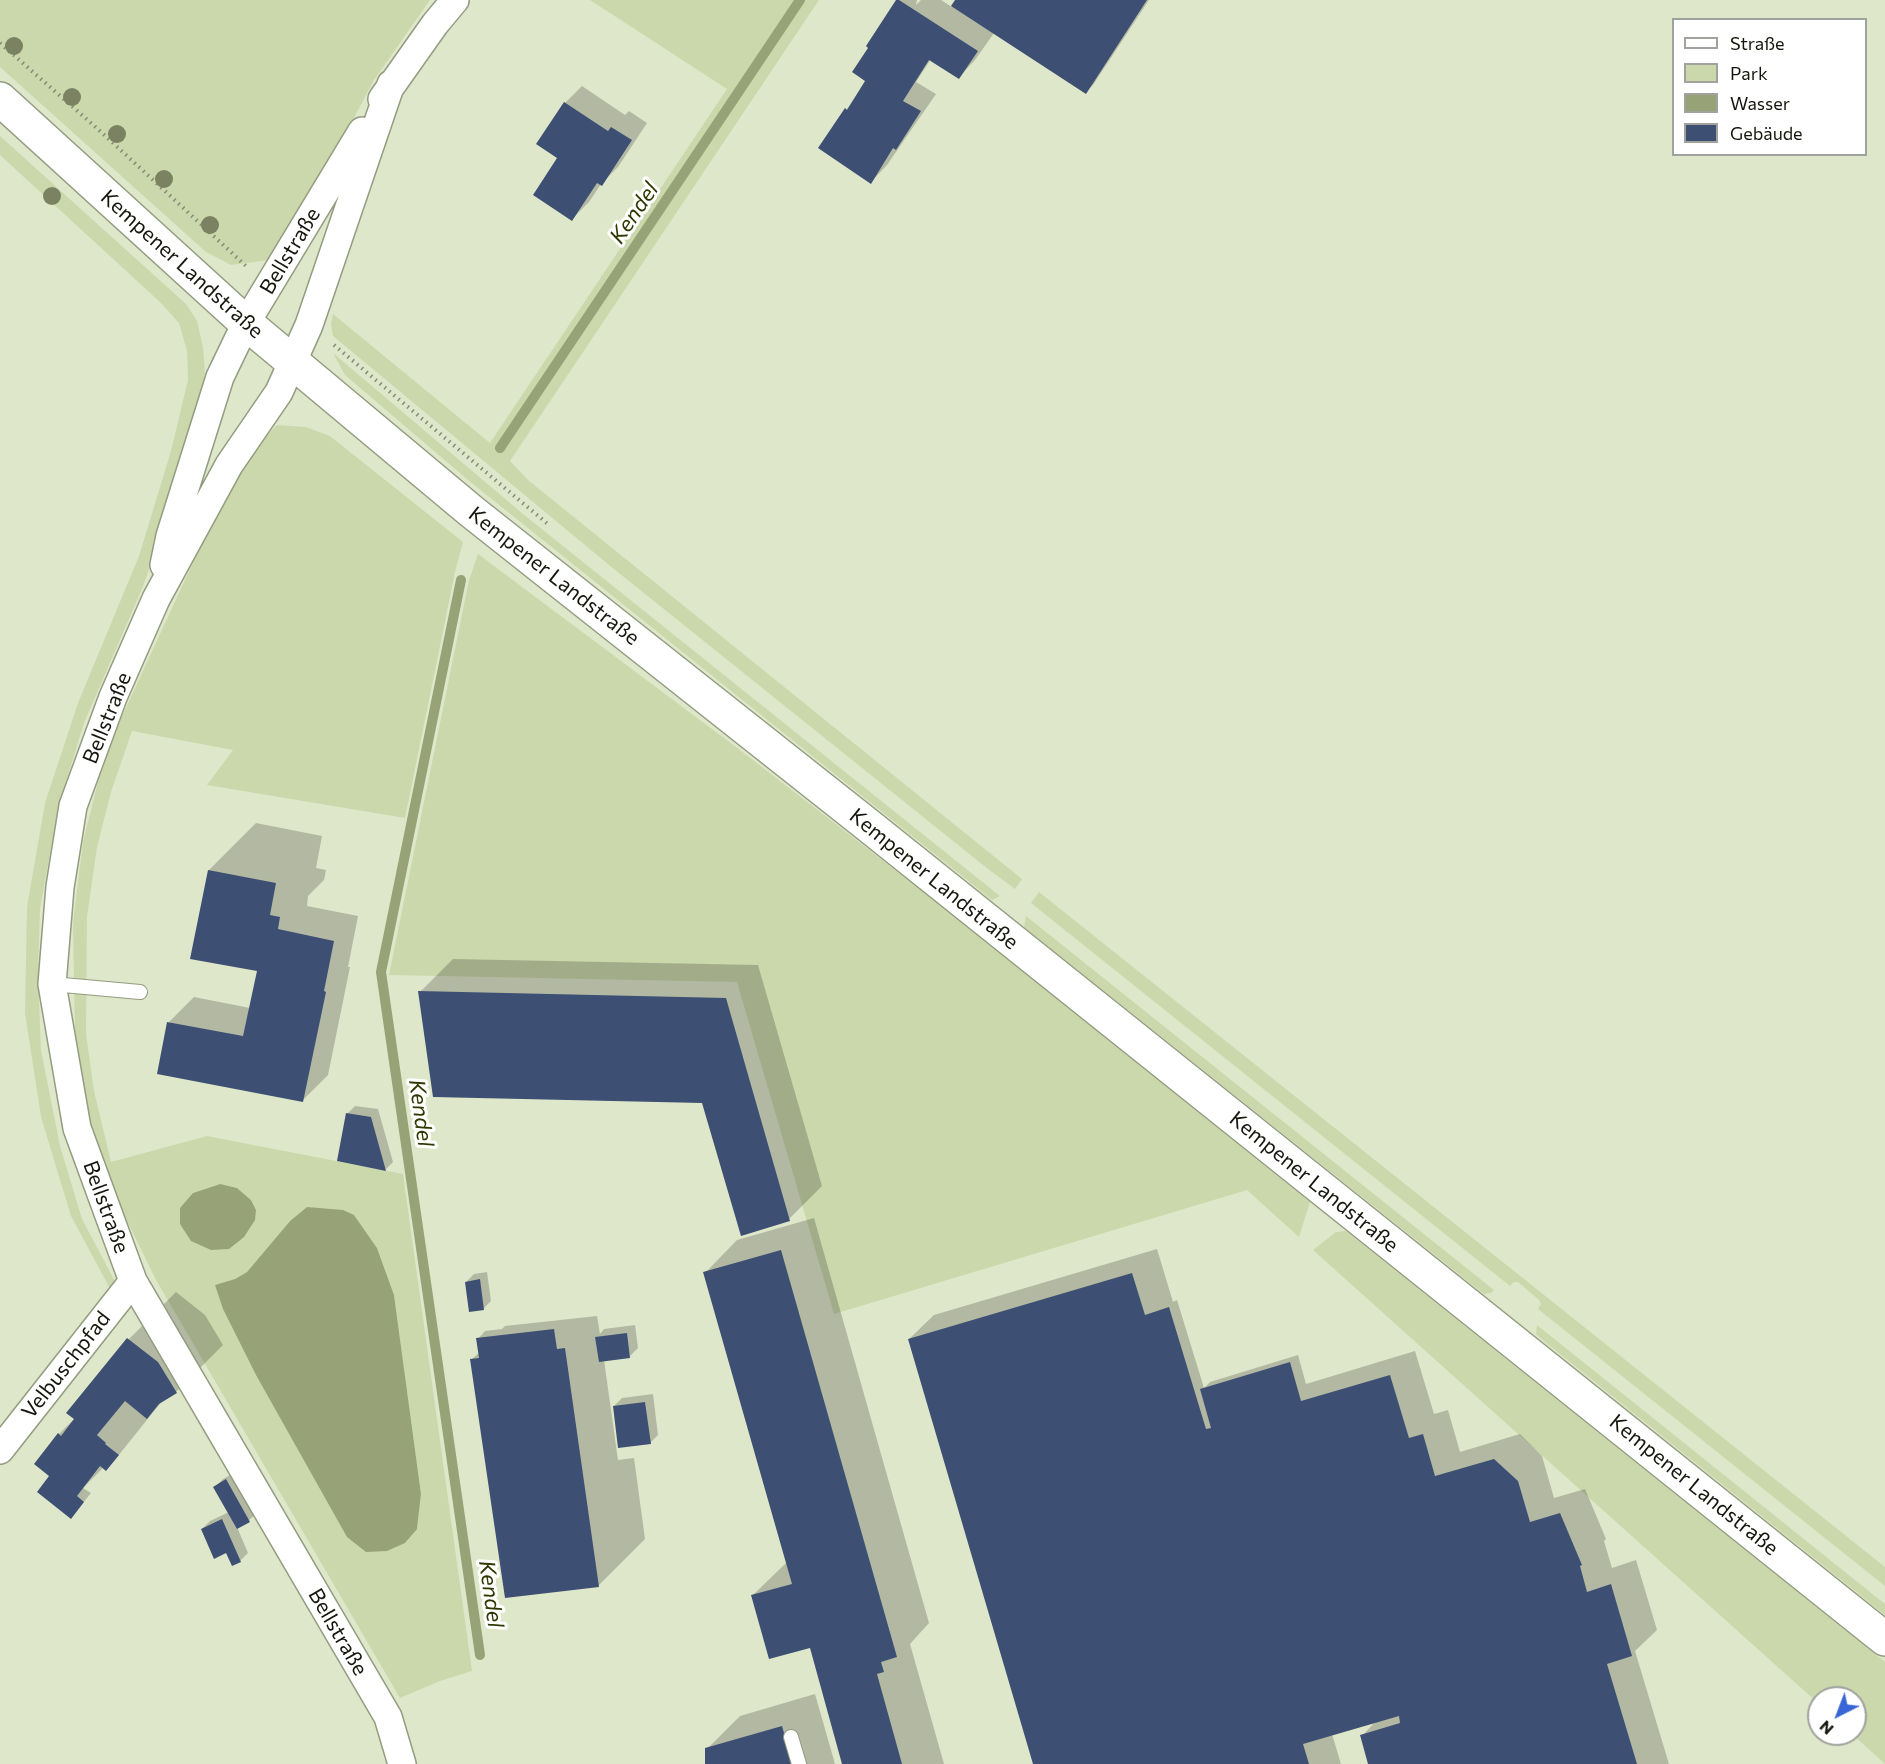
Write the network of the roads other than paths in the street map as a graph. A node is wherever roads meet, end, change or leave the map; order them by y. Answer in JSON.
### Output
{"nodes":[{"id":1,"x":455,"y":0,"type":"edge"},
{"id":2,"x":391,"y":84,"type":"junction"},
{"id":3,"x":0,"y":99,"type":"edge"},
{"id":4,"x":246,"y":323,"type":"junction"},
{"id":5,"x":292,"y":362,"type":"junction"},
{"id":6,"x":156,"y":598,"type":"junction"},
{"id":7,"x":52,"y":984,"type":"junction"},
{"id":8,"x":140,"y":992,"type":"dead end"},
{"id":9,"x":133,"y":1281,"type":"junction"},
{"id":10,"x":0,"y":1450,"type":"edge"},
{"id":11,"x":1885,"y":1638,"type":"edge"},
{"id":12,"x":791,"y":1737,"type":"dead end"},
{"id":13,"x":402,"y":1764,"type":"edge"},
{"id":14,"x":800,"y":1764,"type":"edge"}],
"edges":[{"from":1,"to":2,"type":"street","name":"Bellstraße"},
{"from":2,"to":4,"type":"street","name":"Bellstraße"},
{"from":2,"to":5,"type":"street","name":"Bellstraße"},
{"from":3,"to":4,"type":"street","name":"Kempener Landstraße"},
{"from":4,"to":5,"type":"street","name":"Kempener Landstraße"},
{"from":4,"to":6,"type":"street","name":"Bellstraße"},
{"from":5,"to":6,"type":"street","name":"Bellstraße"},
{"from":5,"to":11,"type":"street","name":"Kempener Landstraße"},
{"from":6,"to":7,"type":"street","name":"Bellstraße"},
{"from":7,"to":8,"type":"lane"},
{"from":7,"to":9,"type":"street","name":"Bellstraße"},
{"from":9,"to":10,"type":"street","name":"Velbuschpfad"},
{"from":9,"to":13,"type":"street","name":"Bellstraße"},
{"from":12,"to":14,"type":"lane"}]}
